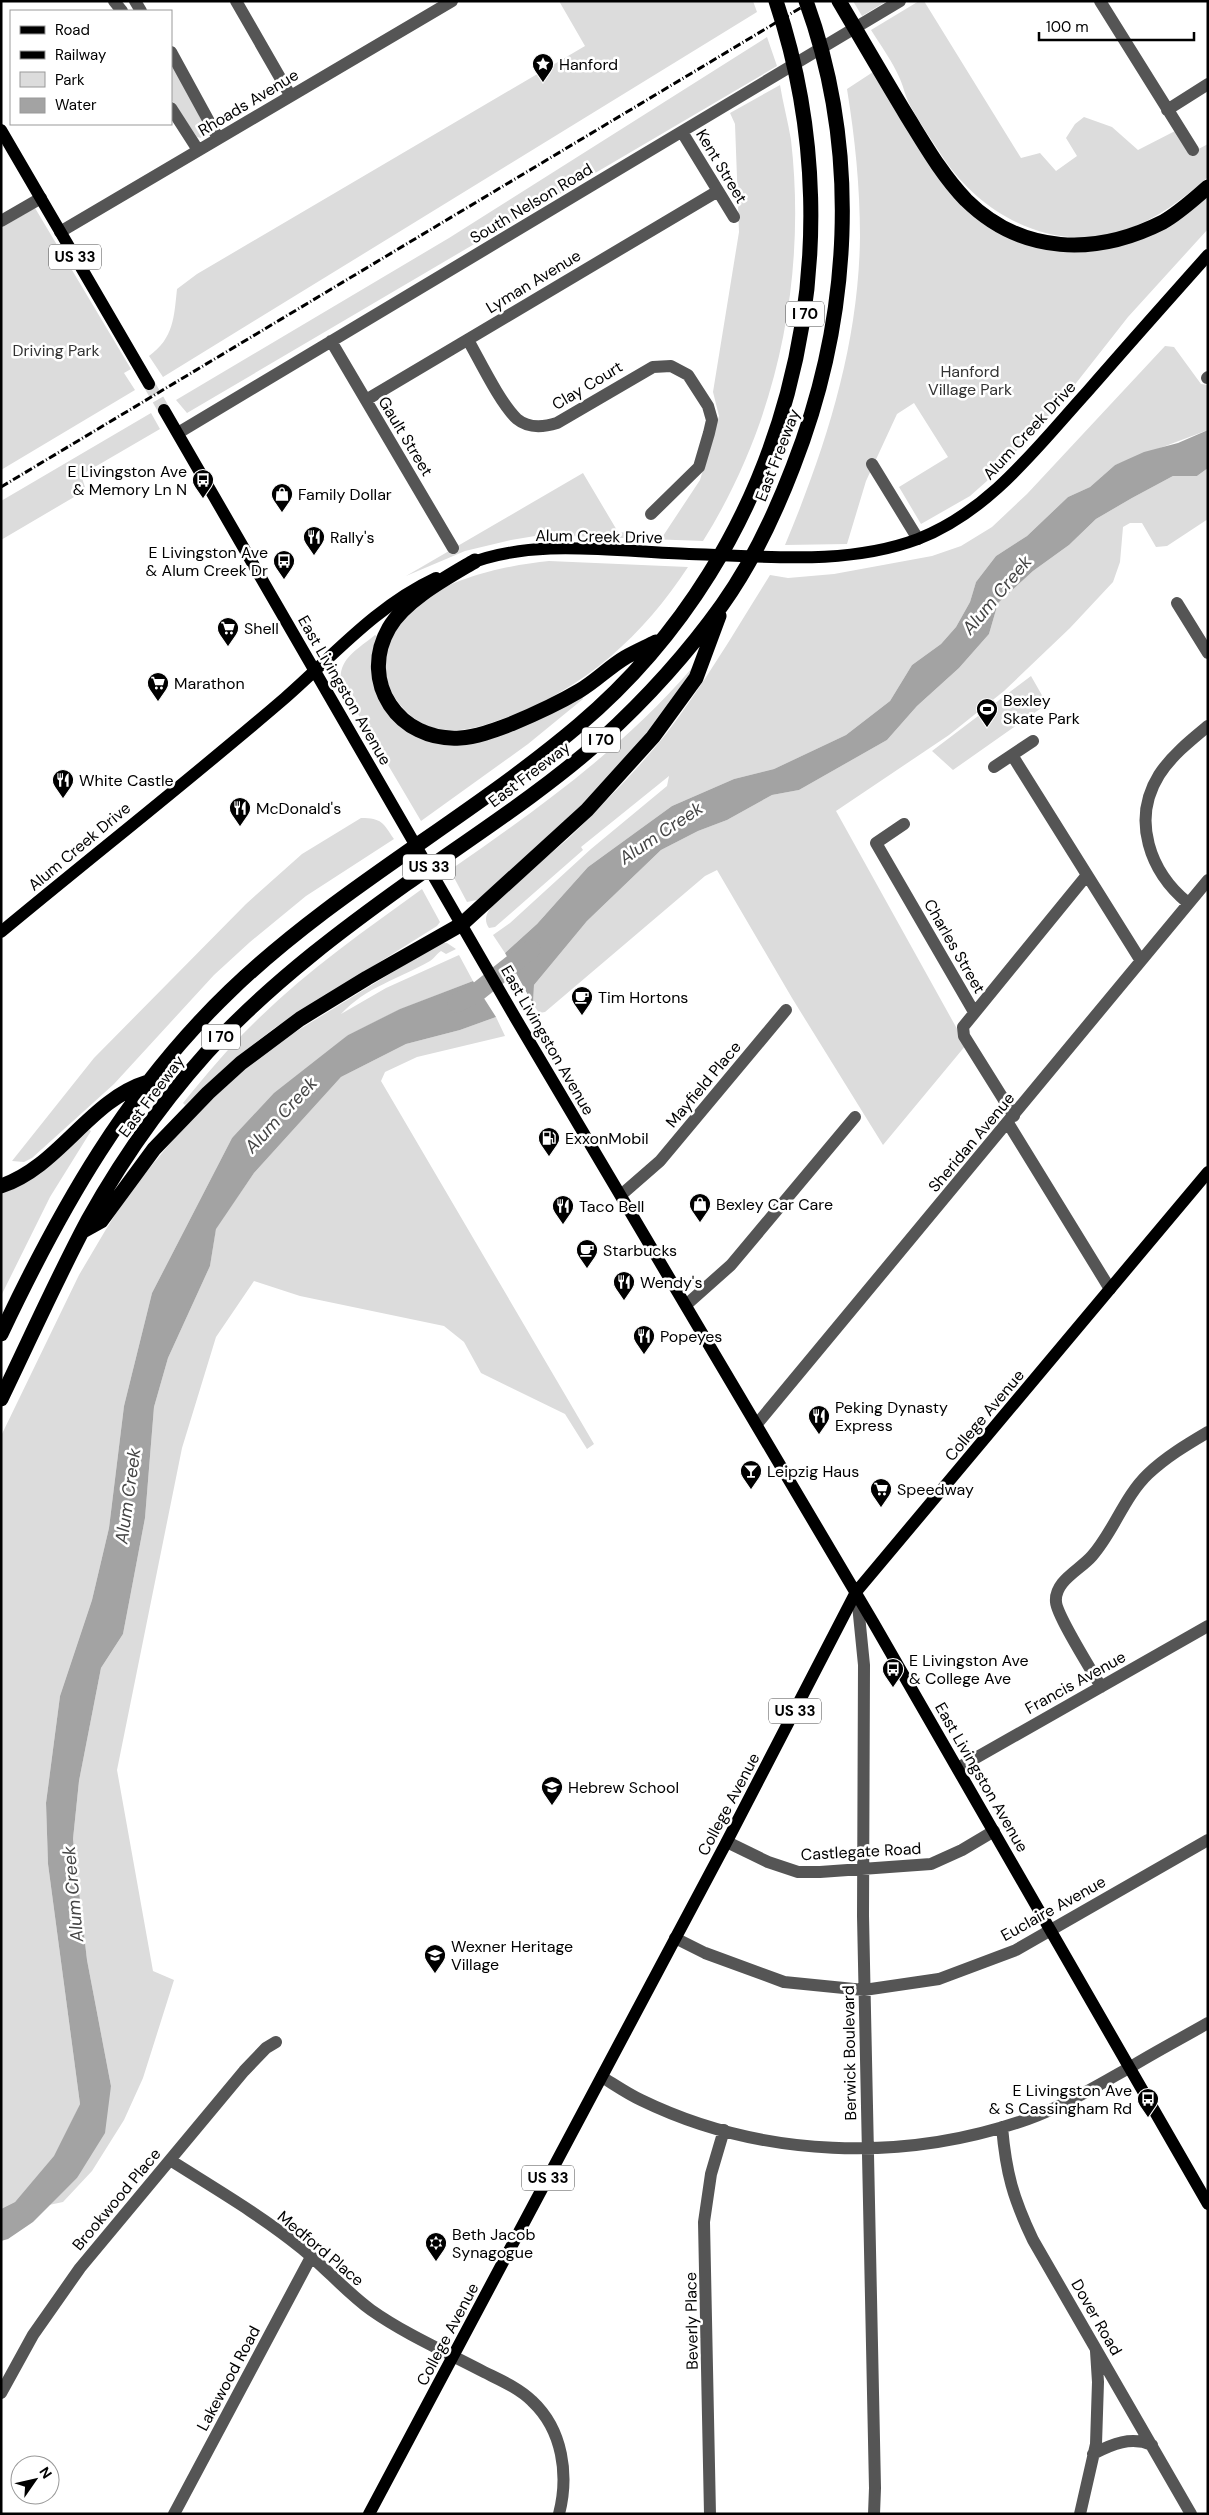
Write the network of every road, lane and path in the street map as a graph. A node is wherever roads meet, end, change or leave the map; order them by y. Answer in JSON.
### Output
{"nodes":[{"id":1,"x":236,"y":1,"type":"edge"},
{"id":2,"x":452,"y":1,"type":"edge"},
{"id":3,"x":776,"y":1,"type":"edge"},
{"id":4,"x":806,"y":1,"type":"edge"},
{"id":5,"x":839,"y":1,"type":"edge"},
{"id":6,"x":900,"y":1,"type":"edge"},
{"id":7,"x":1100,"y":1,"type":"edge"},
{"id":8,"x":172,"y":54,"type":"edge"},
{"id":9,"x":1208,"y":84,"type":"edge"},
{"id":10,"x":290,"y":95,"type":"junction"},
{"id":11,"x":172,"y":110,"type":"edge"},
{"id":12,"x":1167,"y":110,"type":"junction"},
{"id":13,"x":1,"y":130,"type":"edge"},
{"id":14,"x":682,"y":132,"type":"junction"},
{"id":15,"x":218,"y":138,"type":"junction"},
{"id":16,"x":198,"y":150,"type":"junction"},
{"id":17,"x":1193,"y":150,"type":"dead end"},
{"id":18,"x":1208,"y":187,"type":"edge"},
{"id":19,"x":718,"y":191,"type":"junction"},
{"id":20,"x":41,"y":198,"type":"junction"},
{"id":21,"x":734,"y":217,"type":"dead end"},
{"id":22,"x":1,"y":220,"type":"edge"},
{"id":23,"x":60,"y":232,"type":"junction"},
{"id":24,"x":1208,"y":255,"type":"edge"},
{"id":25,"x":468,"y":340,"type":"junction"},
{"id":26,"x":331,"y":341,"type":"junction"},
{"id":27,"x":149,"y":384,"type":"tunnel mouth"},
{"id":28,"x":366,"y":400,"type":"junction"},
{"id":29,"x":164,"y":410,"type":"tunnel mouth"},
{"id":30,"x":178,"y":433,"type":"junction"},
{"id":31,"x":872,"y":464,"type":"dead end"},
{"id":32,"x":651,"y":514,"type":"dead end"},
{"id":33,"x":918,"y":539,"type":"junction"},
{"id":34,"x":453,"y":548,"type":"dead end"},
{"id":35,"x":475,"y":561,"type":"junction"},
{"id":36,"x":723,"y":603,"type":"junction"},
{"id":37,"x":1177,"y":603,"type":"dead end"},
{"id":38,"x":663,"y":638,"type":"junction"},
{"id":39,"x":1208,"y":653,"type":"edge"},
{"id":40,"x":315,"y":670,"type":"junction"},
{"id":41,"x":1208,"y":726,"type":"edge"},
{"id":42,"x":1033,"y":741,"type":"dead end"},
{"id":43,"x":1012,"y":755,"type":"junction"},
{"id":44,"x":994,"y":767,"type":"dead end"},
{"id":45,"x":904,"y":824,"type":"dead end"},
{"id":46,"x":1087,"y":875,"type":"junction"},
{"id":47,"x":1208,"y":880,"type":"edge"},
{"id":48,"x":1188,"y":903,"type":"junction"},
{"id":49,"x":462,"y":924,"type":"junction"},
{"id":50,"x":1,"y":932,"type":"edge"},
{"id":51,"x":1141,"y":961,"type":"junction"},
{"id":52,"x":786,"y":1010,"type":"dead end"},
{"id":53,"x":974,"y":1012,"type":"junction"},
{"id":54,"x":148,"y":1082,"type":"junction"},
{"id":55,"x":855,"y":1117,"type":"dead end"},
{"id":56,"x":1011,"y":1119,"type":"junction"},
{"id":57,"x":1208,"y":1172,"type":"edge"},
{"id":58,"x":1,"y":1186,"type":"edge"},
{"id":59,"x":621,"y":1195,"type":"junction"},
{"id":60,"x":83,"y":1231,"type":"junction"},
{"id":61,"x":1110,"y":1289,"type":"junction"},
{"id":62,"x":686,"y":1305,"type":"junction"},
{"id":63,"x":1,"y":1334,"type":"edge"},
{"id":64,"x":1,"y":1399,"type":"edge"},
{"id":65,"x":757,"y":1424,"type":"junction"},
{"id":66,"x":1208,"y":1432,"type":"edge"},
{"id":67,"x":856,"y":1592,"type":"junction"},
{"id":68,"x":1208,"y":1626,"type":"edge"},
{"id":69,"x":1101,"y":1686,"type":"junction"},
{"id":70,"x":958,"y":1768,"type":"junction"},
{"id":71,"x":994,"y":1831,"type":"junction"},
{"id":72,"x":1208,"y":1840,"type":"edge"},
{"id":73,"x":726,"y":1842,"type":"junction"},
{"id":74,"x":862,"y":1870,"type":"junction"},
{"id":75,"x":1051,"y":1930,"type":"junction"},
{"id":76,"x":675,"y":1938,"type":"junction"},
{"id":77,"x":864,"y":1990,"type":"junction"},
{"id":78,"x":1208,"y":2023,"type":"edge"},
{"id":79,"x":276,"y":2042,"type":"dead end"},
{"id":80,"x":1129,"y":2067,"type":"junction"},
{"id":81,"x":602,"y":2077,"type":"junction"},
{"id":82,"x":1002,"y":2127,"type":"junction"},
{"id":83,"x":724,"y":2130,"type":"junction"},
{"id":84,"x":867,"y":2148,"type":"junction"},
{"id":85,"x":170,"y":2160,"type":"junction"},
{"id":86,"x":1208,"y":2203,"type":"edge"},
{"id":87,"x":311,"y":2257,"type":"junction"},
{"id":88,"x":1096,"y":2348,"type":"junction"},
{"id":89,"x":453,"y":2356,"type":"junction"},
{"id":90,"x":1,"y":2393,"type":"edge"},
{"id":91,"x":1152,"y":2445,"type":"junction"},
{"id":92,"x":1093,"y":2454,"type":"junction"},
{"id":93,"x":174,"y":2514,"type":"edge"},
{"id":94,"x":369,"y":2514,"type":"edge"},
{"id":95,"x":559,"y":2514,"type":"edge"},
{"id":96,"x":710,"y":2514,"type":"edge"},
{"id":97,"x":874,"y":2514,"type":"edge"},
{"id":98,"x":1080,"y":2514,"type":"edge"},
{"id":99,"x":1192,"y":2514,"type":"edge"}],
"edges":[{"from":1,"to":10,"type":"street"},
{"from":2,"to":10,"type":"street","name":"Rhoads Avenue"},
{"from":3,"to":38,"type":"highway","name":"East Freeway","number":"I 70"},
{"from":4,"to":36,"type":"highway","name":"East Freeway","number":"I 70"},
{"from":5,"to":18,"type":"highway"},
{"from":6,"to":14,"type":"street","name":"South Nelson Road"},
{"from":7,"to":12,"type":"street"},
{"from":8,"to":15,"type":"street"},
{"from":9,"to":12,"type":"street"},
{"from":10,"to":15,"type":"street","name":"Rhoads Avenue"},
{"from":11,"to":16,"type":"street"},
{"from":12,"to":17,"type":"street"},
{"from":13,"to":20,"type":"main road","number":"US 33"},
{"from":14,"to":19,"type":"street","name":"Kent Street"},
{"from":14,"to":26,"type":"street","name":"South Nelson Road"},
{"from":15,"to":16,"type":"street","name":"Rhoads Avenue"},
{"from":16,"to":23,"type":"street","name":"Rhoads Avenue"},
{"from":19,"to":21,"type":"street","name":"Kent Street"},
{"from":19,"to":25,"type":"street","name":"Lyman Avenue"},
{"from":20,"to":22,"type":"street"},
{"from":20,"to":23,"type":"main road","number":"US 33"},
{"from":23,"to":27,"type":"main road","number":"US 33"},
{"from":24,"to":33,"type":"main road","name":"Alum Creek Drive"},
{"from":25,"to":28,"type":"street","name":"Lyman Avenue"},
{"from":25,"to":32,"type":"street","name":"Clay Court"},
{"from":26,"to":28,"type":"street","name":"Gault Street"},
{"from":26,"to":30,"type":"street","name":"South Nelson Road"},
{"from":28,"to":34,"type":"street","name":"Gault Street"},
{"from":29,"to":30,"type":"main road","name":"East Livingston Avenue","number":"US 33"},
{"from":30,"to":40,"type":"main road","name":"East Livingston Avenue","number":"US 33"},
{"from":31,"to":33,"type":"street"},
{"from":33,"to":35,"type":"main road","name":"Alum Creek Drive"},
{"from":35,"to":38,"type":"highway"},
{"from":35,"to":40,"type":"main road","name":"Alum Creek Drive"},
{"from":36,"to":49,"type":"highway"},
{"from":36,"to":60,"type":"highway","name":"East Freeway","number":"I 70"},
{"from":37,"to":39,"type":"street"},
{"from":38,"to":54,"type":"highway","name":"East Freeway","number":"I 70"},
{"from":40,"to":49,"type":"main road","name":"East Livingston Avenue","number":"US 33"},
{"from":40,"to":50,"type":"main road","name":"Alum Creek Drive"},
{"from":41,"to":48,"type":"street"},
{"from":42,"to":43,"type":"street"},
{"from":43,"to":44,"type":"street"},
{"from":43,"to":46,"type":"street"},
{"from":45,"to":53,"type":"street","name":"Charles Street"},
{"from":46,"to":51,"type":"street"},
{"from":46,"to":53,"type":"street"},
{"from":47,"to":48,"type":"street","name":"Sheridan Avenue"},
{"from":48,"to":51,"type":"street","name":"Sheridan Avenue"},
{"from":49,"to":59,"type":"main road","name":"East Livingston Avenue","number":"US 33"},
{"from":49,"to":60,"type":"highway"},
{"from":51,"to":56,"type":"street","name":"Sheridan Avenue"},
{"from":52,"to":59,"type":"street","name":"Mayfield Place"},
{"from":53,"to":56,"type":"street","name":"Charles Street"},
{"from":54,"to":58,"type":"highway"},
{"from":54,"to":63,"type":"highway","name":"East Freeway","number":"I 70"},
{"from":55,"to":62,"type":"street"},
{"from":56,"to":61,"type":"street","name":"Charles Street"},
{"from":56,"to":65,"type":"street","name":"Sheridan Avenue"},
{"from":57,"to":61,"type":"main road","name":"College Avenue"},
{"from":59,"to":62,"type":"main road","name":"East Livingston Avenue","number":"US 33"},
{"from":60,"to":64,"type":"highway","name":"East Freeway","number":"I 70"},
{"from":61,"to":67,"type":"main road","name":"College Avenue"},
{"from":62,"to":65,"type":"main road","name":"East Livingston Avenue","number":"US 33"},
{"from":65,"to":67,"type":"main road","name":"East Livingston Avenue","number":"US 33"},
{"from":66,"to":69,"type":"street"},
{"from":67,"to":70,"type":"main road","name":"East Livingston Avenue"},
{"from":67,"to":73,"type":"main road","name":"College Avenue","number":"US 33"},
{"from":67,"to":74,"type":"street","name":"Berwick Boulevard"},
{"from":68,"to":69,"type":"street","name":"Francis Avenue"},
{"from":69,"to":70,"type":"street","name":"Francis Avenue"},
{"from":70,"to":71,"type":"main road","name":"East Livingston Avenue"},
{"from":71,"to":74,"type":"street","name":"Castlegate Road"},
{"from":71,"to":75,"type":"main road","name":"East Livingston Avenue"},
{"from":72,"to":75,"type":"street","name":"Euclaire Avenue"},
{"from":73,"to":74,"type":"street","name":"Castlegate Road"},
{"from":73,"to":76,"type":"main road","name":"College Avenue","number":"US 33"},
{"from":74,"to":77,"type":"street","name":"Berwick Boulevard"},
{"from":75,"to":77,"type":"street","name":"Euclaire Avenue"},
{"from":75,"to":80,"type":"main road","name":"East Livingston Avenue"},
{"from":76,"to":77,"type":"street","name":"Euclaire Avenue"},
{"from":76,"to":81,"type":"main road","name":"College Avenue","number":"US 33"},
{"from":77,"to":84,"type":"street","name":"Berwick Boulevard"},
{"from":78,"to":80,"type":"street"},
{"from":79,"to":85,"type":"street","name":"Brookwood Place"},
{"from":80,"to":82,"type":"street"},
{"from":80,"to":86,"type":"main road","name":"East Livingston Avenue"},
{"from":81,"to":83,"type":"street"},
{"from":81,"to":89,"type":"main road","name":"College Avenue","number":"US 33"},
{"from":82,"to":84,"type":"street"},
{"from":82,"to":88,"type":"street","name":"Dover Road"},
{"from":83,"to":84,"type":"street"},
{"from":83,"to":96,"type":"street","name":"Beverly Place"},
{"from":84,"to":97,"type":"street","name":"Berwick Boulevard"},
{"from":85,"to":87,"type":"street","name":"Medford Place"},
{"from":85,"to":90,"type":"street","name":"Brookwood Place"},
{"from":87,"to":89,"type":"street","name":"Medford Place"},
{"from":87,"to":93,"type":"street","name":"Lakewood Road"},
{"from":88,"to":91,"type":"street","name":"Dover Road"},
{"from":88,"to":92,"type":"street"},
{"from":89,"to":94,"type":"main road","name":"College Avenue","number":"US 33"},
{"from":89,"to":95,"type":"street","name":"Medford Place"},
{"from":91,"to":92,"type":"street"},
{"from":91,"to":99,"type":"street","name":"Dover Road"},
{"from":92,"to":98,"type":"street"}]}
